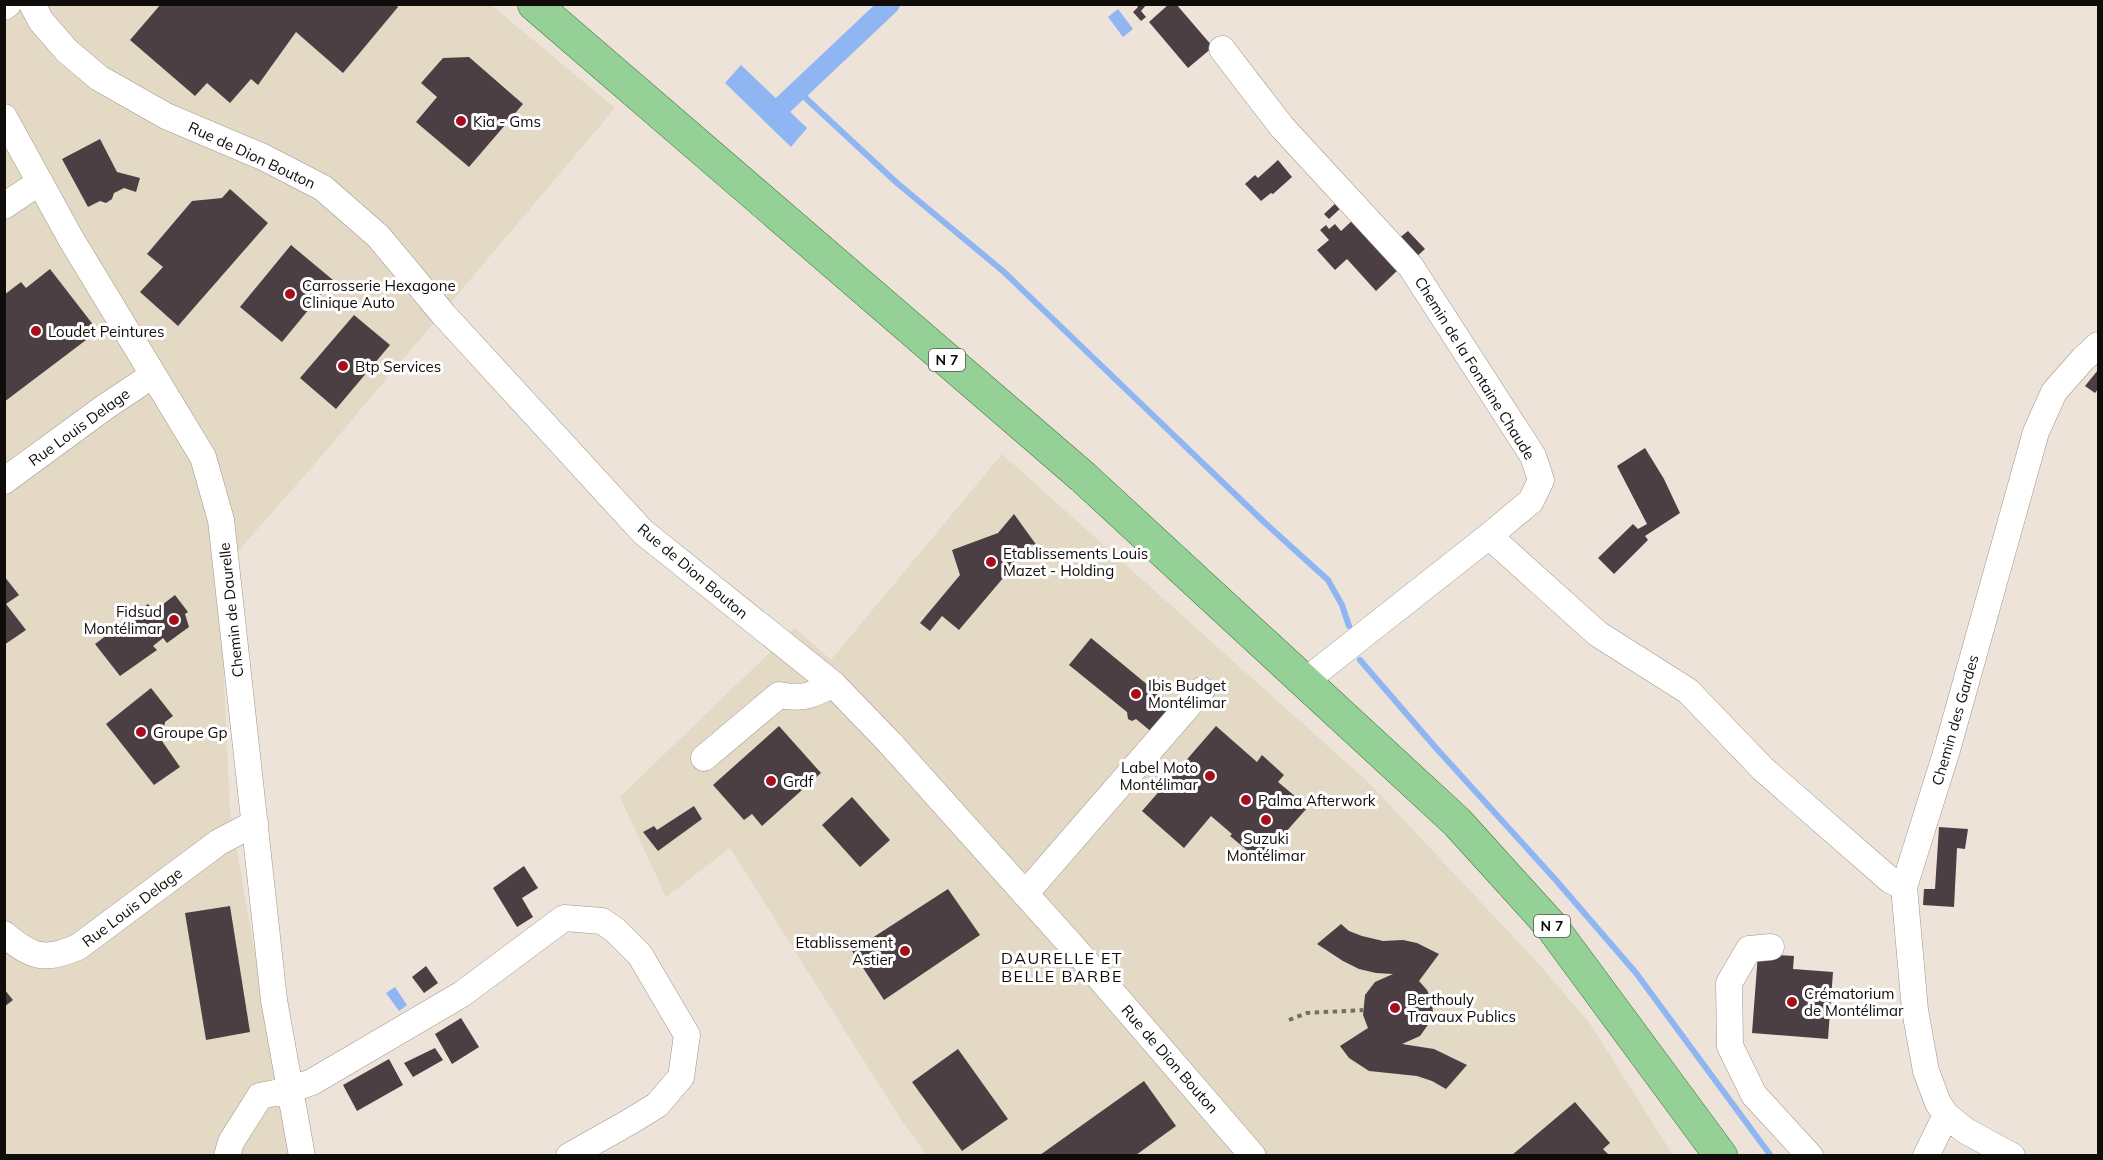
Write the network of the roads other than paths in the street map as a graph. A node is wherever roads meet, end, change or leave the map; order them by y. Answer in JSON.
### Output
{"nodes":[{"id":1,"x":8,"y":4,"type":"edge"},
{"id":2,"x":32,"y":4,"type":"edge"},
{"id":3,"x":534,"y":4,"type":"edge"},
{"id":4,"x":4,"y":7,"type":"edge"},
{"id":5,"x":1222,"y":49,"type":"dead end"},
{"id":6,"x":4,"y":117,"type":"edge"},
{"id":7,"x":40,"y":182,"type":"junction"},
{"id":8,"x":4,"y":206,"type":"edge"},
{"id":9,"x":2098,"y":345,"type":"edge"},
{"id":10,"x":153,"y":375,"type":"junction"},
{"id":11,"x":4,"y":481,"type":"edge"},
{"id":12,"x":1489,"y":536,"type":"junction"},
{"id":13,"x":1304,"y":682,"type":"junction"},
{"id":14,"x":833,"y":684,"type":"junction"},
{"id":15,"x":1202,"y":690,"type":"dead end"},
{"id":16,"x":704,"y":758,"type":"dead end"},
{"id":17,"x":255,"y":823,"type":"junction"},
{"id":18,"x":1904,"y":887,"type":"junction"},
{"id":19,"x":1025,"y":894,"type":"junction"},
{"id":20,"x":4,"y":934,"type":"edge"},
{"id":21,"x":1772,"y":946,"type":"dead end"},
{"id":22,"x":290,"y":1090,"type":"junction"},
{"id":23,"x":1946,"y":1115,"type":"junction"},
{"id":24,"x":227,"y":1155,"type":"edge"},
{"id":25,"x":302,"y":1155,"type":"edge"},
{"id":26,"x":569,"y":1155,"type":"edge"},
{"id":27,"x":1253,"y":1155,"type":"edge"},
{"id":28,"x":1721,"y":1155,"type":"edge"},
{"id":29,"x":1810,"y":1155,"type":"edge"},
{"id":30,"x":1926,"y":1155,"type":"edge"},
{"id":31,"x":2012,"y":1155,"type":"edge"}],
"edges":[{"from":1,"to":4,"type":"street"},
{"from":2,"to":14,"type":"street","name":"Rue de Dion Bouton"},
{"from":3,"to":13,"type":"main road","number":"N 7"},
{"from":5,"to":12,"type":"street","name":"Chemin de la Fontaine Chaude"},
{"from":6,"to":7,"type":"street","name":"Chemin de Daurelle"},
{"from":7,"to":8,"type":"street"},
{"from":7,"to":10,"type":"street","name":"Chemin de Daurelle"},
{"from":9,"to":18,"type":"street","name":"Chemin des Gardes"},
{"from":10,"to":11,"type":"street","name":"Rue Louis Delage"},
{"from":10,"to":17,"type":"street","name":"Chemin de Daurelle"},
{"from":12,"to":13,"type":"street","name":"Chemin de la Fontaine Chaude"},
{"from":12,"to":18,"type":"street"},
{"from":13,"to":28,"type":"main road","number":"N 7"},
{"from":14,"to":16,"type":"street"},
{"from":14,"to":19,"type":"street","name":"Rue de Dion Bouton"},
{"from":15,"to":19,"type":"street"},
{"from":17,"to":20,"type":"street","name":"Rue Louis Delage"},
{"from":17,"to":22,"type":"street","name":"Chemin de Daurelle"},
{"from":18,"to":23,"type":"street","name":"Chemin des Gardes"},
{"from":19,"to":27,"type":"street","name":"Rue de Dion Bouton"},
{"from":21,"to":29,"type":"street"},
{"from":22,"to":24,"type":"street"},
{"from":22,"to":25,"type":"street","name":"Chemin de Daurelle"},
{"from":22,"to":26,"type":"street"},
{"from":23,"to":30,"type":"street"},
{"from":23,"to":31,"type":"street"}]}
